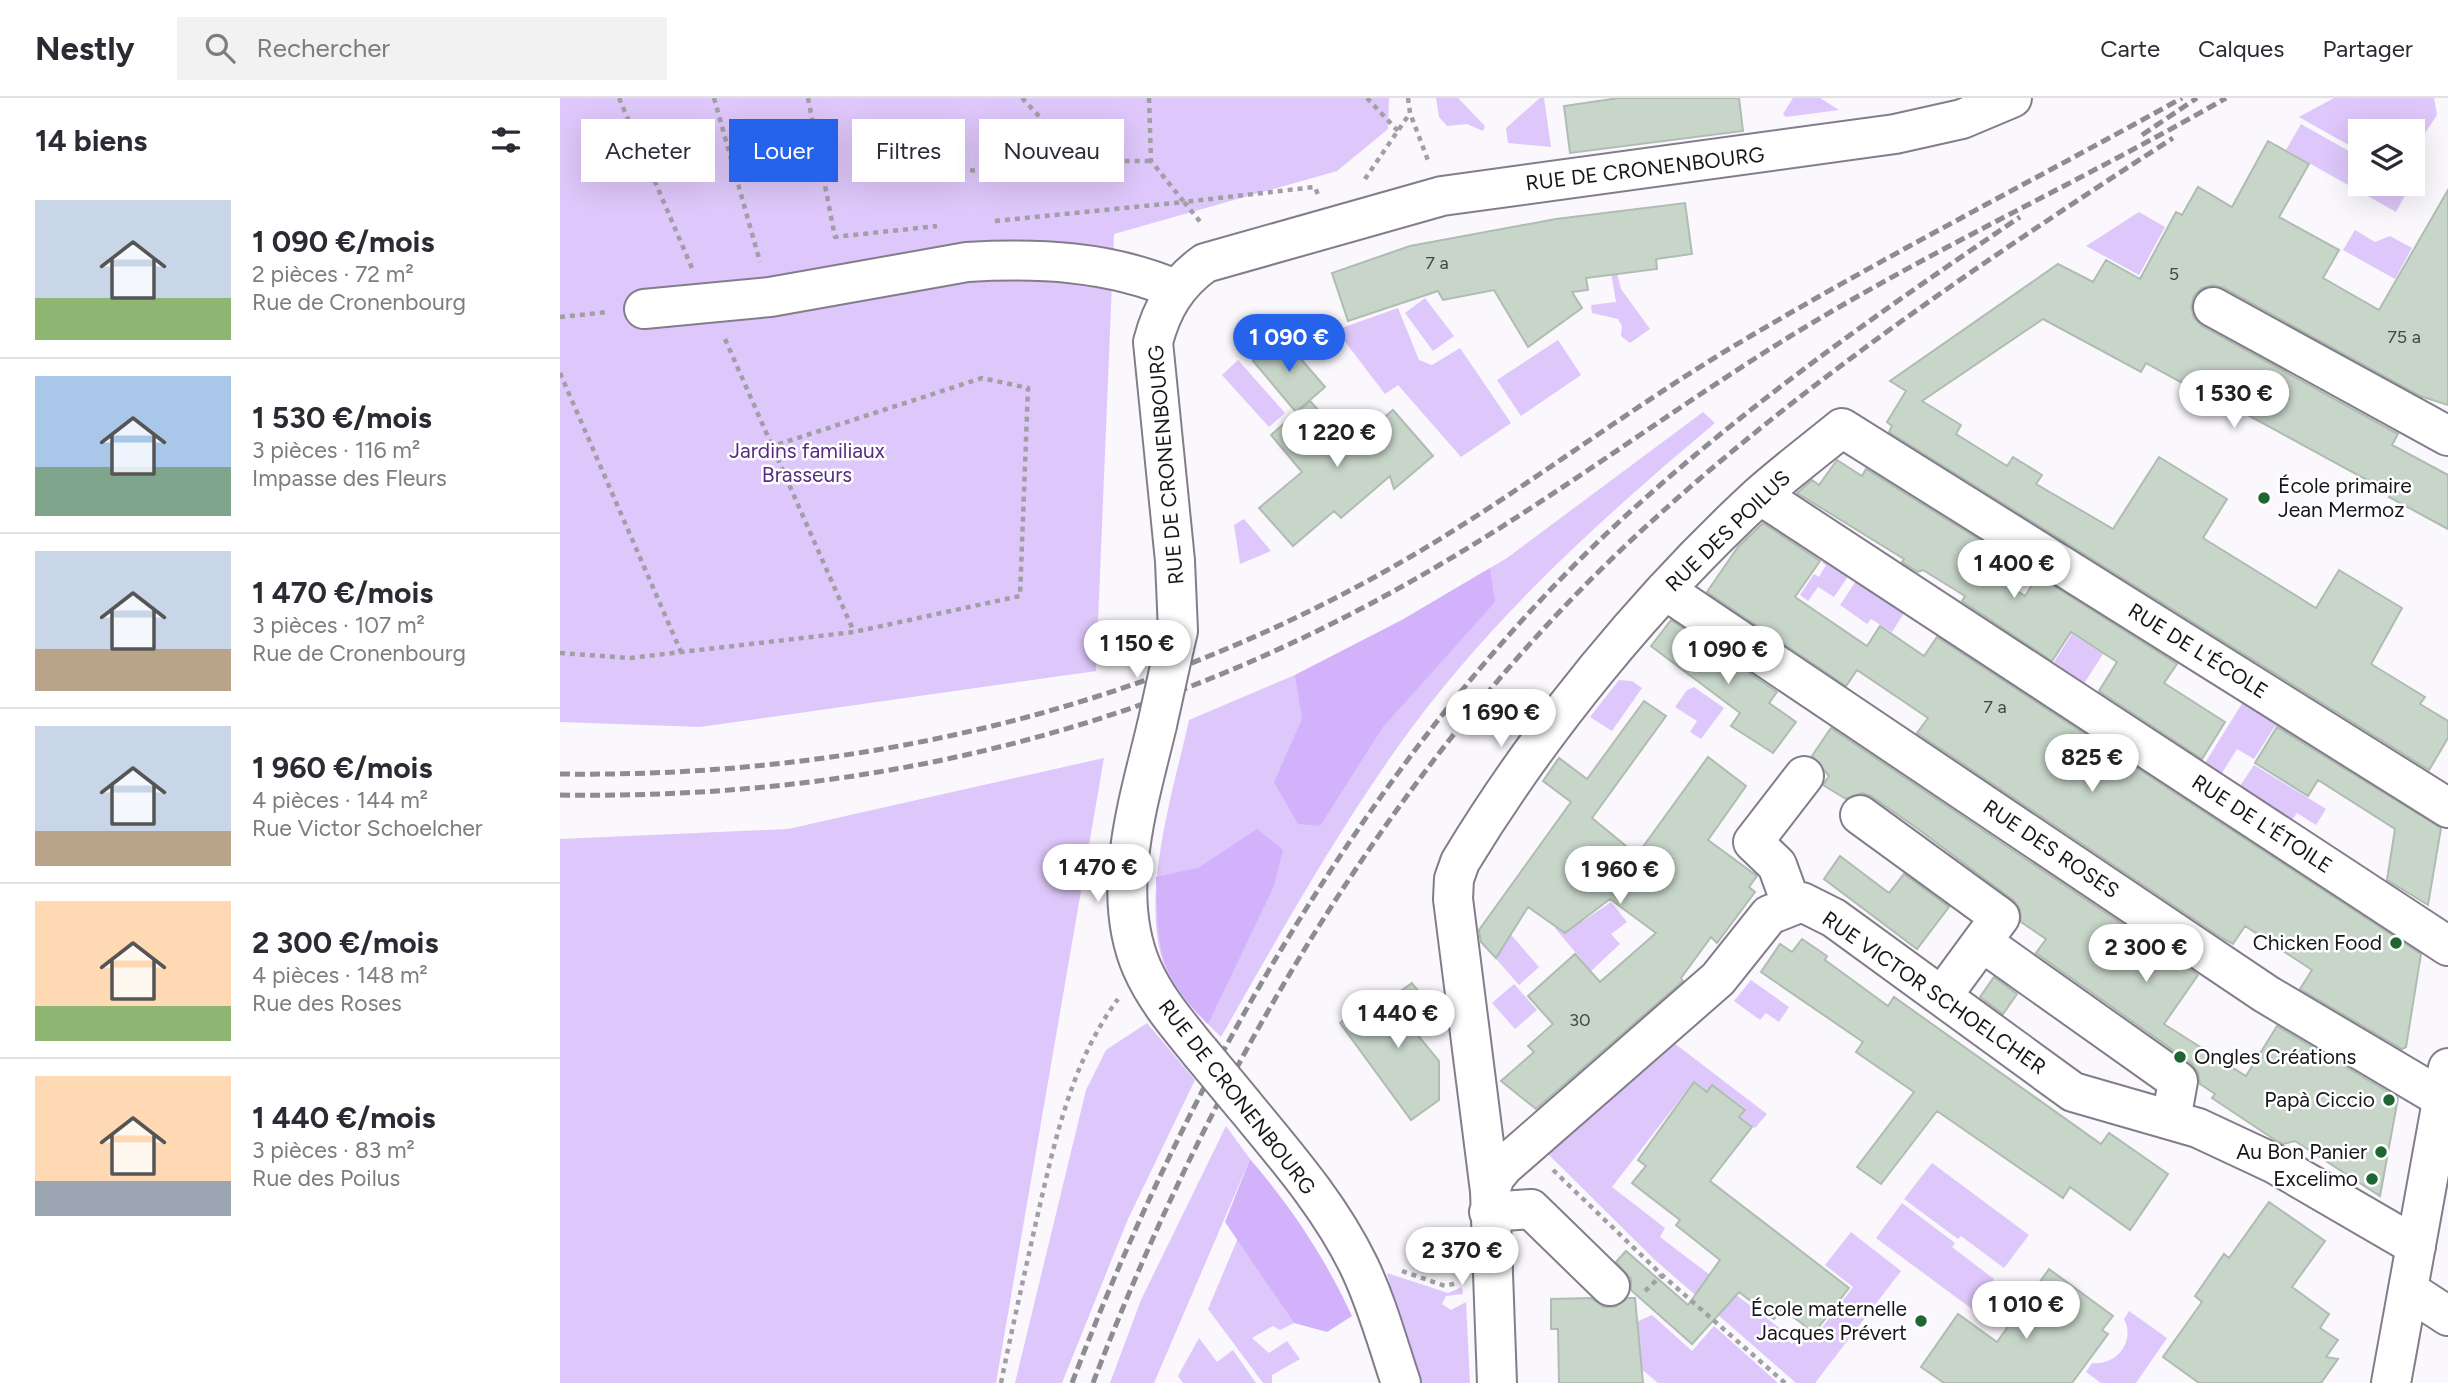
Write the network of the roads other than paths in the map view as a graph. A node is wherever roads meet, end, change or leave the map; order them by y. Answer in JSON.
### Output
{"nodes":[{"id":1,"x":2012,"y":98,"type":"edge"},
{"id":2,"x":1175,"y":289,"type":"junction"},
{"id":3,"x":2213,"y":307,"type":"dead end"},
{"id":4,"x":644,"y":309,"type":"road end"},
{"id":5,"x":1842,"y":428,"type":"joint"},
{"id":6,"x":2448,"y":436,"type":"edge"},
{"id":7,"x":1760,"y":495,"type":"junction"},
{"id":8,"x":1665,"y":590,"type":"junction"},
{"id":9,"x":1804,"y":776,"type":"dead end"},
{"id":10,"x":2448,"y":808,"type":"edge"},
{"id":11,"x":1860,"y":815,"type":"dead end"},
{"id":12,"x":1792,"y":906,"type":"junction"},
{"id":13,"x":1982,"y":942,"type":"junction"},
{"id":14,"x":2448,"y":946,"type":"edge"},
{"id":15,"x":1942,"y":996,"type":"junction"},
{"id":16,"x":2446,"y":1083,"type":"edge"},
{"id":17,"x":2171,"y":1120,"type":"junction"},
{"id":18,"x":1489,"y":1202,"type":"junction"},
{"id":19,"x":2416,"y":1246,"type":"junction"},
{"id":20,"x":1610,"y":1286,"type":"dead end"},
{"id":21,"x":2408,"y":1290,"type":"junction"},
{"id":22,"x":2448,"y":1316,"type":"edge"},
{"id":23,"x":1502,"y":1379,"type":"edge"},
{"id":24,"x":1401,"y":1383,"type":"edge"},
{"id":25,"x":2392,"y":1383,"type":"edge"}],
"edges":[{"from":1,"to":2,"type":"street","name":"RUE DE CRONENBOURG"},
{"from":2,"to":4,"type":"street"},
{"from":2,"to":24,"type":"street","name":"RUE DE CRONENBOURG","bridge":true},
{"from":3,"to":6,"type":"street"},
{"from":5,"to":7,"type":"street","name":"RUE DES POILUS"},
{"from":5,"to":10,"type":"street","name":"RUE DE L'ÉCOLE"},
{"from":7,"to":8,"type":"street","name":"RUE DES POILUS"},
{"from":7,"to":14,"type":"street","name":"RUE DE L'ÉTOILE"},
{"from":8,"to":16,"type":"street","name":"RUE DES ROSES"},
{"from":8,"to":18,"type":"street","name":"RUE DES POILUS"},
{"from":9,"to":12,"type":"street"},
{"from":11,"to":13,"type":"street"},
{"from":12,"to":15,"type":"street","name":"RUE VICTOR SCHOELCHER"},
{"from":12,"to":18,"type":"street"},
{"from":13,"to":15,"type":"street"},
{"from":13,"to":17,"type":"street"},
{"from":15,"to":17,"type":"street","name":"RUE VICTOR SCHOELCHER"},
{"from":16,"to":19,"type":"street"},
{"from":17,"to":19,"type":"street","name":"RUE VICTOR SCHOELCHER"},
{"from":18,"to":20,"type":"street"},
{"from":18,"to":23,"type":"street","name":"RUE DES POILUS"},
{"from":19,"to":21,"type":"street"},
{"from":21,"to":22,"type":"street"},
{"from":21,"to":25,"type":"street"}]}
